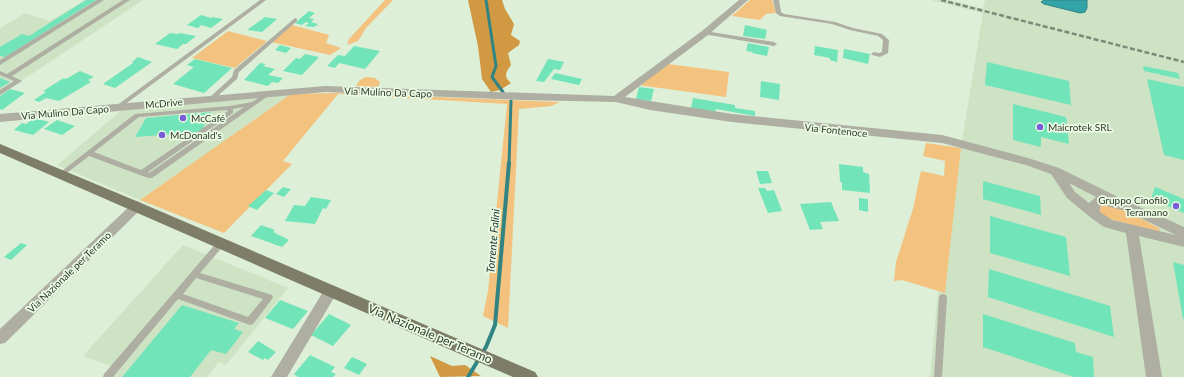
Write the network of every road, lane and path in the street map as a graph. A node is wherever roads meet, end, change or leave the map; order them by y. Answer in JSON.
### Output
{"nodes":[{"id":1,"x":101,"y":0,"type":"edge"},
{"id":2,"x":127,"y":0,"type":"edge"},
{"id":3,"x":263,"y":0,"type":"edge"},
{"id":4,"x":744,"y":0,"type":"edge"},
{"id":5,"x":776,"y":0,"type":"edge"},
{"id":6,"x":295,"y":20,"type":"dead end"},
{"id":7,"x":705,"y":33,"type":"junction"},
{"id":8,"x":774,"y":44,"type":"dead end"},
{"id":9,"x":874,"y":54,"type":"dead end"},
{"id":10,"x":0,"y":63,"type":"edge"},
{"id":11,"x":0,"y":73,"type":"edge"},
{"id":12,"x":8,"y":76,"type":"junction"},
{"id":13,"x":0,"y":93,"type":"edge"},
{"id":14,"x":269,"y":93,"type":"junction"},
{"id":15,"x":212,"y":98,"type":"junction"},
{"id":16,"x":616,"y":99,"type":"junction"},
{"id":17,"x":255,"y":103,"type":"junction"},
{"id":18,"x":118,"y":107,"type":"junction"},
{"id":19,"x":230,"y":108,"type":"junction"},
{"id":20,"x":0,"y":118,"type":"edge"},
{"id":21,"x":0,"y":148,"type":"edge"},
{"id":22,"x":89,"y":153,"type":"junction"},
{"id":23,"x":1055,"y":171,"type":"junction"},
{"id":24,"x":142,"y":173,"type":"junction"},
{"id":25,"x":62,"y":174,"type":"junction"},
{"id":26,"x":137,"y":206,"type":"junction"},
{"id":27,"x":1129,"y":207,"type":"junction"},
{"id":28,"x":1094,"y":214,"type":"junction"},
{"id":29,"x":1132,"y":230,"type":"junction"},
{"id":30,"x":1184,"y":233,"type":"edge"},
{"id":31,"x":221,"y":242,"type":"junction"},
{"id":32,"x":1184,"y":242,"type":"edge"},
{"id":33,"x":194,"y":274,"type":"junction"},
{"id":34,"x":331,"y":291,"type":"junction"},
{"id":35,"x":176,"y":295,"type":"junction"},
{"id":36,"x":943,"y":297,"type":"dead end"},
{"id":37,"x":0,"y":338,"type":"edge"},
{"id":38,"x":107,"y":377,"type":"edge"},
{"id":39,"x":279,"y":377,"type":"edge"},
{"id":40,"x":530,"y":377,"type":"edge"},
{"id":41,"x":938,"y":377,"type":"edge"},
{"id":42,"x":1154,"y":377,"type":"edge"}],
"edges":[{"from":1,"to":10,"type":"lane"},
{"from":2,"to":12,"type":"lane"},
{"from":3,"to":18,"type":"lane"},
{"from":4,"to":7,"type":"street"},
{"from":5,"to":9,"type":"lane"},
{"from":6,"to":15,"type":"lane"},
{"from":7,"to":8,"type":"lane"},
{"from":7,"to":16,"type":"street"},
{"from":11,"to":12,"type":"lane"},
{"from":12,"to":13,"type":"lane"},
{"from":14,"to":15,"type":"street","name":"Via Mulino Da Capo"},
{"from":14,"to":16,"type":"street","name":"Via Mulino Da Capo"},
{"from":14,"to":17,"type":"lane"},
{"from":15,"to":18,"type":"street","name":"Via Mulino Da Capo"},
{"from":16,"to":23,"type":"street","name":"Via Fontenoce"},
{"from":17,"to":19,"type":"lane","name":"McDrive"},
{"from":17,"to":24,"type":"lane"},
{"from":18,"to":20,"type":"street","name":"Via Mulino Da Capo"},
{"from":19,"to":22,"type":"lane","name":"McDrive"},
{"from":19,"to":24,"type":"lane"},
{"from":21,"to":25,"type":"main road","name":"Via Nazionale per Teramo"},
{"from":22,"to":24,"type":"lane"},
{"from":22,"to":25,"type":"lane","name":"McDrive"},
{"from":23,"to":27,"type":"street","name":"Via Fontenoce"},
{"from":23,"to":28,"type":"street"},
{"from":25,"to":26,"type":"main road","name":"Via Nazionale per Teramo"},
{"from":26,"to":31,"type":"main road","name":"Via Nazionale per Teramo"},
{"from":26,"to":37,"type":"street","name":"Via Nazionale per Teramo"},
{"from":27,"to":28,"type":"street","name":"Via Fontenoce"},
{"from":27,"to":30,"type":"street","name":"Via Fontenoce"},
{"from":28,"to":29,"type":"street"},
{"from":29,"to":32,"type":"street"},
{"from":29,"to":42,"type":"street"},
{"from":31,"to":33,"type":"lane"},
{"from":31,"to":34,"type":"main road","name":"Via Nazionale per Teramo"},
{"from":33,"to":35,"type":"lane"},
{"from":33,"to":35,"type":"lane"},
{"from":34,"to":39,"type":"street"},
{"from":34,"to":40,"type":"main road","name":"Via Nazionale per Teramo"},
{"from":35,"to":38,"type":"lane"},
{"from":36,"to":41,"type":"lane"}]}
